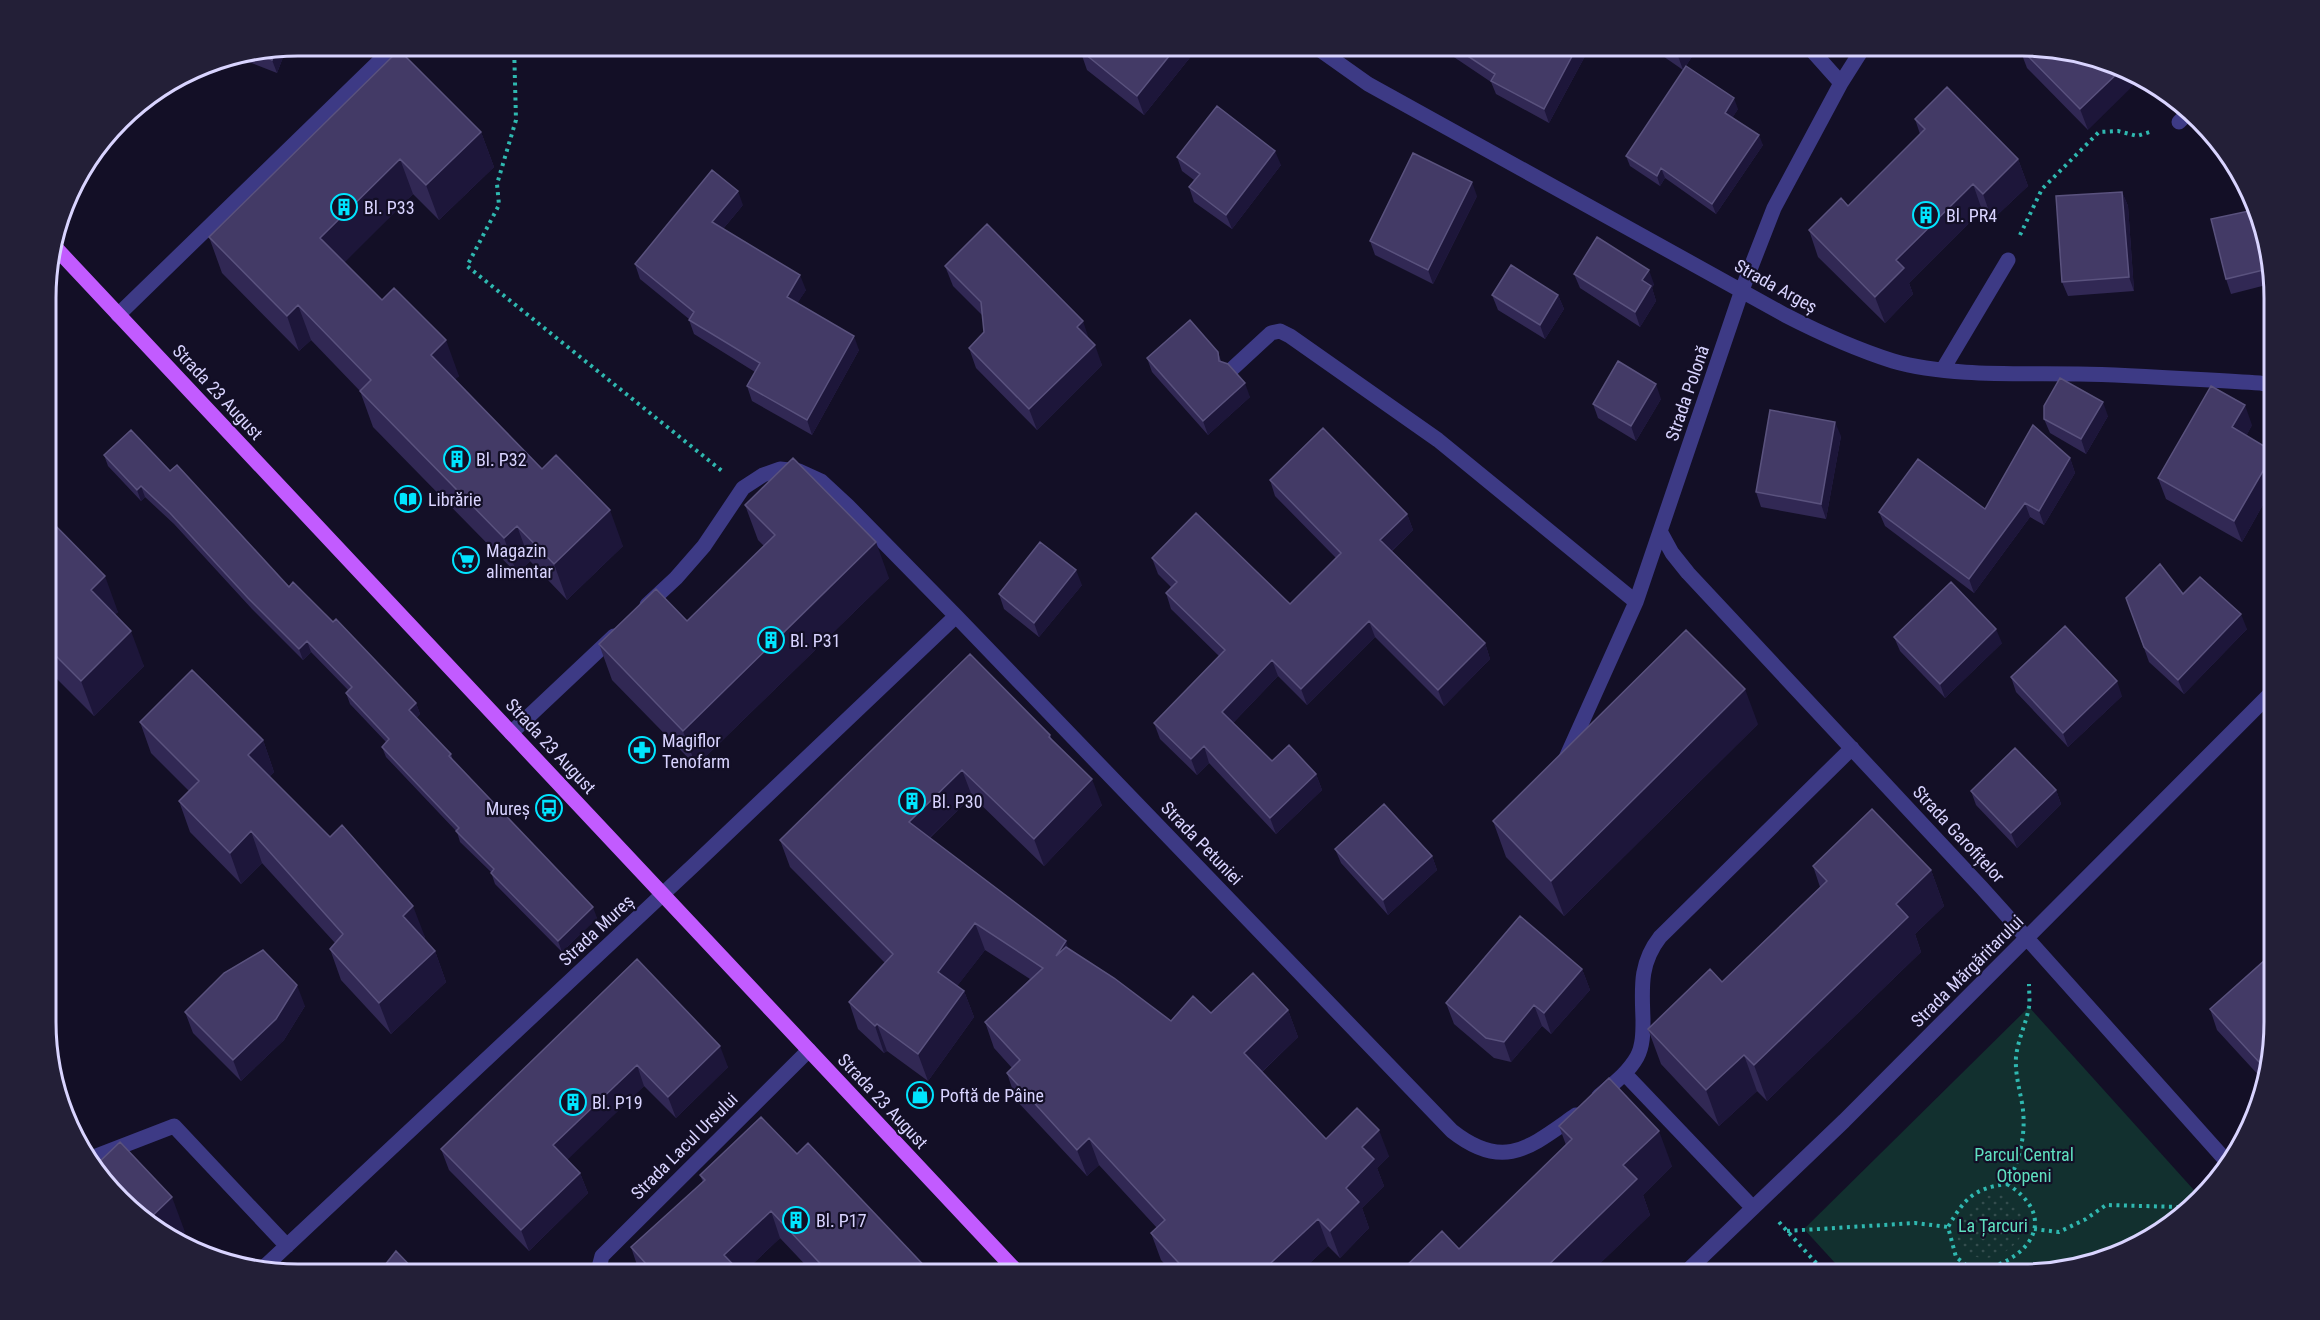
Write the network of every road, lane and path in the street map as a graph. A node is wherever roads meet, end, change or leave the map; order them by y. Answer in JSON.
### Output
{"nodes":[{"id":1,"x":385,"y":56,"type":"edge"},
{"id":2,"x":514,"y":56,"type":"edge"},
{"id":3,"x":1329,"y":56,"type":"edge"},
{"id":4,"x":1817,"y":56,"type":"edge"},
{"id":5,"x":1858,"y":56,"type":"edge"},
{"id":6,"x":1841,"y":83,"type":"junction"},
{"id":7,"x":2183,"y":118,"type":"edge"},
{"id":8,"x":60,"y":252,"type":"edge"},
{"id":9,"x":2008,"y":260,"type":"joint"},
{"id":10,"x":1742,"y":290,"type":"junction"},
{"id":11,"x":118,"y":315,"type":"junction"},
{"id":12,"x":1232,"y":369,"type":"edge"},
{"id":13,"x":1943,"y":369,"type":"junction"},
{"id":14,"x":2264,"y":384,"type":"edge"},
{"id":15,"x":743,"y":488,"type":"junction"},
{"id":16,"x":1660,"y":531,"type":"junction"},
{"id":17,"x":1636,"y":602,"type":"junction"},
{"id":18,"x":956,"y":616,"type":"junction"},
{"id":19,"x":2264,"y":700,"type":"edge"},
{"id":20,"x":511,"y":733,"type":"junction"},
{"id":21,"x":1852,"y":748,"type":"junction"},
{"id":22,"x":1564,"y":763,"type":"edge"},
{"id":23,"x":663,"y":894,"type":"junction"},
{"id":24,"x":2028,"y":938,"type":"junction"},
{"id":25,"x":809,"y":1050,"type":"junction"},
{"id":26,"x":1625,"y":1074,"type":"junction"},
{"id":27,"x":96,"y":1156,"type":"edge"},
{"id":28,"x":2223,"y":1158,"type":"edge"},
{"id":29,"x":2007,"y":1184,"type":"junction"},
{"id":30,"x":1756,"y":1205,"type":"junction"},
{"id":31,"x":2179,"y":1207,"type":"edge"},
{"id":32,"x":1948,"y":1227,"type":"junction"},
{"id":33,"x":2034,"y":1229,"type":"junction"},
{"id":34,"x":1787,"y":1231,"type":"junction"},
{"id":35,"x":286,"y":1246,"type":"junction"},
{"id":36,"x":269,"y":1262,"type":"edge"},
{"id":37,"x":600,"y":1264,"type":"edge"},
{"id":38,"x":1010,"y":1264,"type":"edge"},
{"id":39,"x":1694,"y":1264,"type":"edge"},
{"id":40,"x":1817,"y":1264,"type":"edge"},
{"id":41,"x":1965,"y":1264,"type":"edge"},
{"id":42,"x":1998,"y":1264,"type":"edge"}],
"edges":[{"from":1,"to":11,"type":"street"},
{"from":2,"to":15,"type":"path"},
{"from":3,"to":10,"type":"street","name":"Strada Argeș"},
{"from":4,"to":6,"type":"street"},
{"from":5,"to":6,"type":"street","name":"Strada Polonă"},
{"from":6,"to":10,"type":"street","name":"Strada Polonă"},
{"from":7,"to":9,"type":"path"},
{"from":8,"to":11,"type":"main road","name":"Strada 23 August"},
{"from":9,"to":13,"type":"street"},
{"from":10,"to":13,"type":"street","name":"Strada Argeș"},
{"from":10,"to":16,"type":"street","name":"Strada Polonă"},
{"from":11,"to":20,"type":"main road","name":"Strada 23 August"},
{"from":12,"to":17,"type":"street"},
{"from":13,"to":14,"type":"street","name":"Strada Argeș"},
{"from":15,"to":18,"type":"street","name":"Strada Petuniei"},
{"from":15,"to":20,"type":"street"},
{"from":16,"to":17,"type":"street","name":"Strada Polonă"},
{"from":16,"to":21,"type":"street","name":"Strada Garofițelor"},
{"from":17,"to":22,"type":"street","name":"Strada Polonă"},
{"from":18,"to":23,"type":"street","name":"Strada Mureș"},
{"from":18,"to":26,"type":"street","name":"Strada Petuniei"},
{"from":19,"to":24,"type":"street","name":"Strada Mărgăritarului"},
{"from":20,"to":23,"type":"main road","name":"Strada 23 August"},
{"from":21,"to":24,"type":"street","name":"Strada Garofițelor"},
{"from":21,"to":26,"type":"street","name":"Strada Petuniei"},
{"from":23,"to":25,"type":"main road","name":"Strada 23 August"},
{"from":23,"to":35,"type":"street","name":"Strada Mureș"},
{"from":24,"to":28,"type":"street","name":"Strada Garofițelor"},
{"from":24,"to":29,"type":"path"},
{"from":24,"to":30,"type":"street","name":"Strada Mărgăritarului"},
{"from":25,"to":37,"type":"street","name":"Strada Lacul Ursului"},
{"from":25,"to":38,"type":"main road","name":"Strada 23 August"},
{"from":26,"to":30,"type":"street"},
{"from":27,"to":35,"type":"street"},
{"from":29,"to":32,"type":"path"},
{"from":29,"to":33,"type":"path"},
{"from":30,"to":34,"type":"path"},
{"from":30,"to":39,"type":"street","name":"Strada Mărgăritarului"},
{"from":31,"to":33,"type":"path"},
{"from":32,"to":34,"type":"path"},
{"from":32,"to":41,"type":"path"},
{"from":33,"to":42,"type":"path"},
{"from":34,"to":40,"type":"path"},
{"from":35,"to":36,"type":"street","name":"Strada Mureș"}]}
